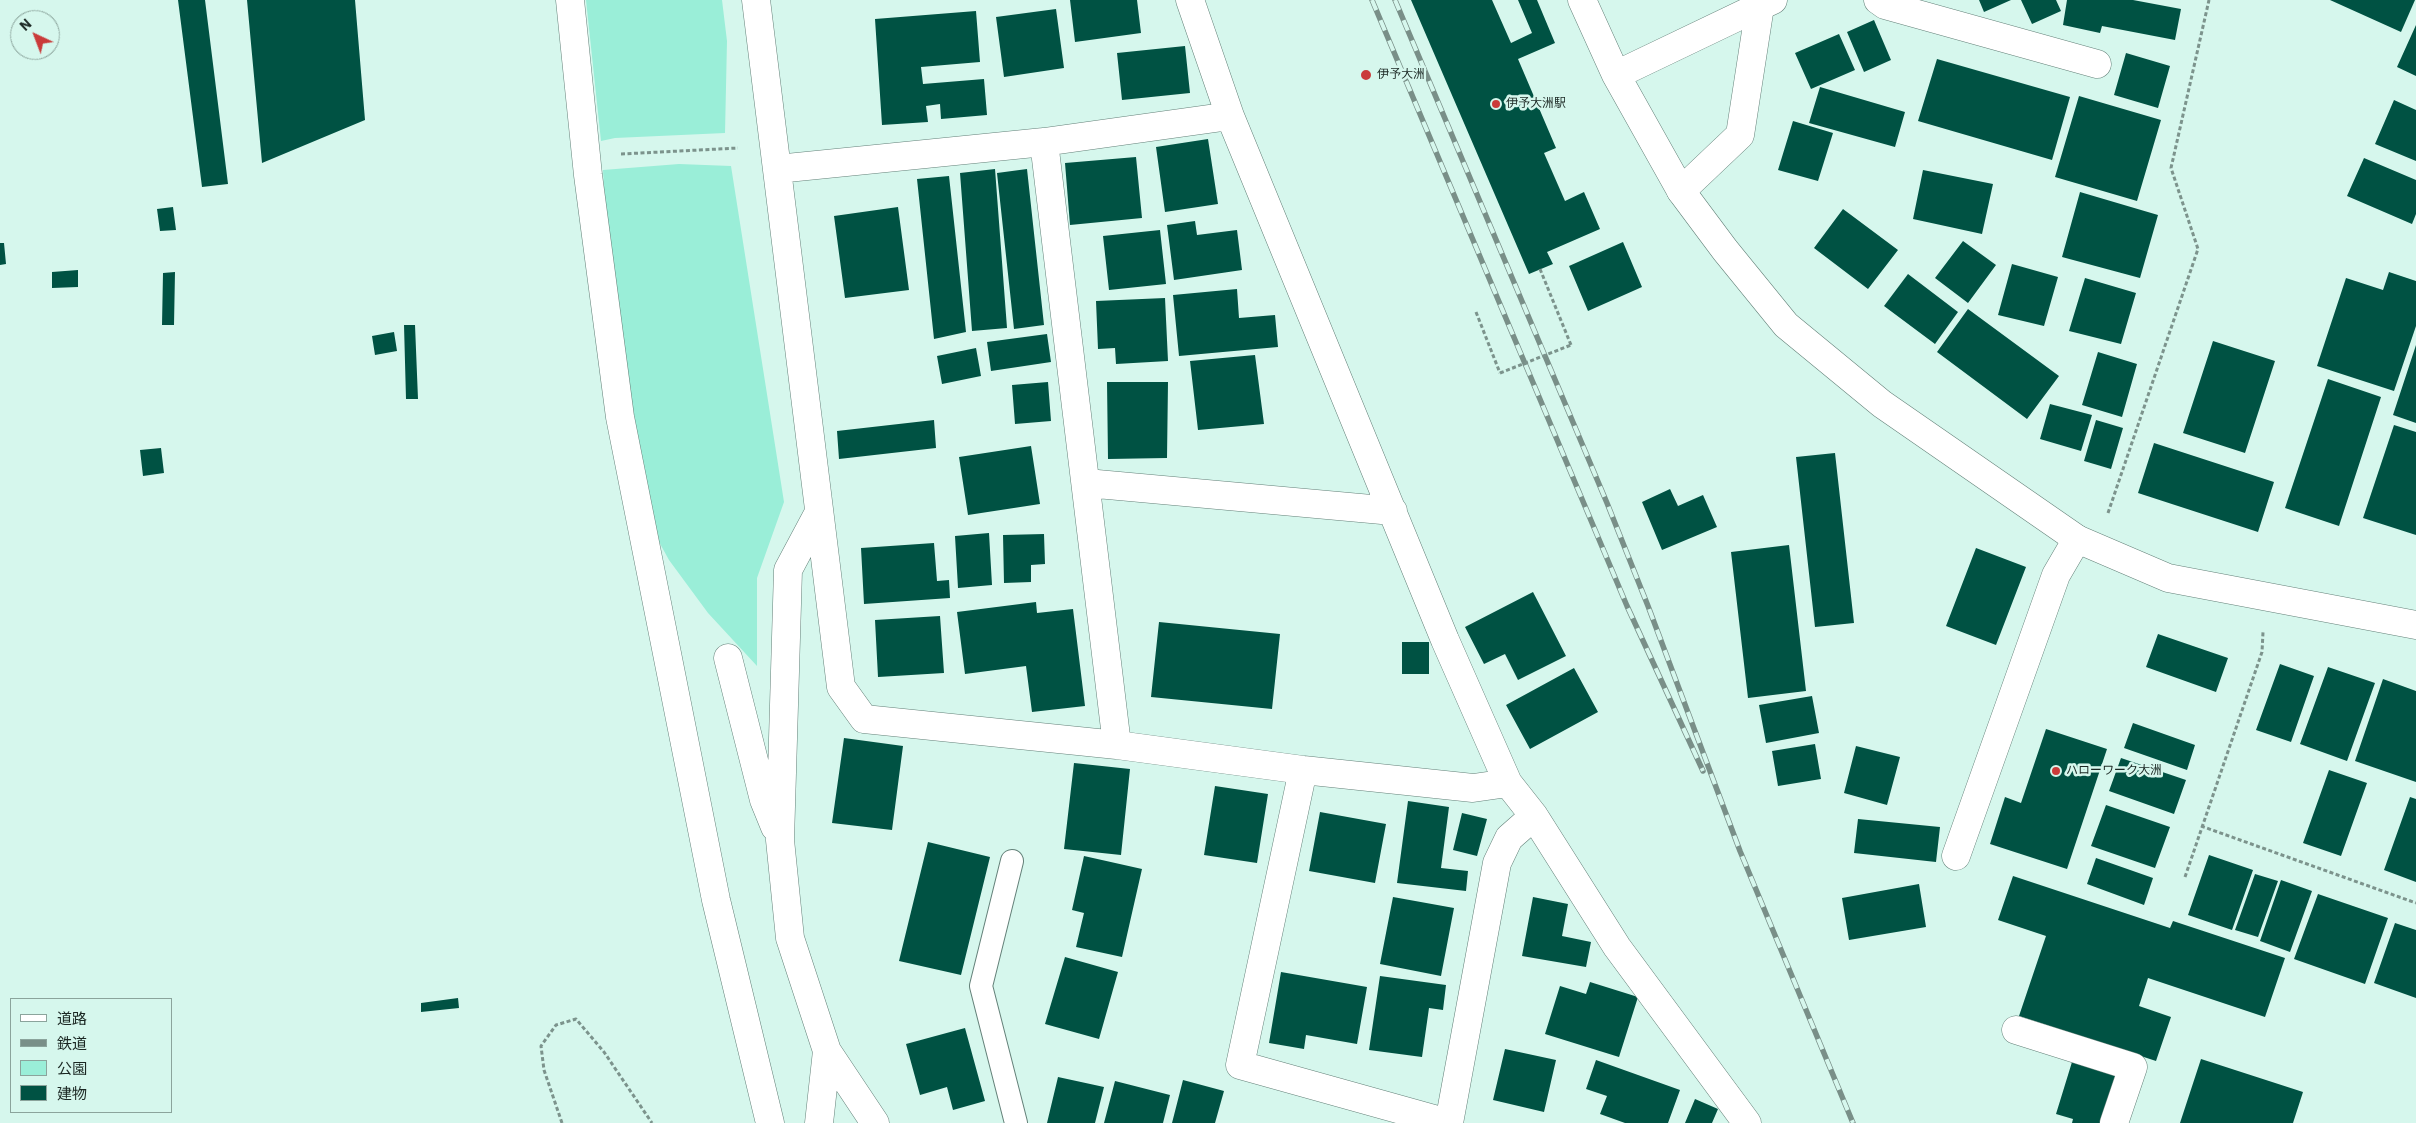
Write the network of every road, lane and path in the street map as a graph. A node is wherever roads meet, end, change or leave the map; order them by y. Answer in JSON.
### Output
{"nodes":[{"id":1,"x":570,"y":0,"type":"edge"},
{"id":2,"x":756,"y":0,"type":"edge"},
{"id":3,"x":1190,"y":0,"type":"edge"},
{"id":4,"x":1582,"y":0,"type":"edge"},
{"id":5,"x":1878,"y":0,"type":"edge"},
{"id":6,"x":2209,"y":0,"type":"edge"},
{"id":7,"x":1763,"y":2,"type":"edge"},
{"id":8,"x":2097,"y":64,"type":"dead end"},
{"id":9,"x":1616,"y":75,"type":"junction"},
{"id":10,"x":1230,"y":116,"type":"junction"},
{"id":11,"x":1044,"y":142,"type":"junction"},
{"id":12,"x":586,"y":156,"type":"junction"},
{"id":13,"x":776,"y":157,"type":"junction"},
{"id":14,"x":1681,"y":191,"type":"junction"},
{"id":15,"x":1540,"y":269,"type":"dead end"},
{"id":16,"x":1476,"y":312,"type":"dead end"},
{"id":17,"x":1086,"y":483,"type":"junction"},
{"id":18,"x":1393,"y":511,"type":"junction"},
{"id":19,"x":819,"y":512,"type":"junction"},
{"id":20,"x":2084,"y":543,"type":"junction"},
{"id":21,"x":2265,"y":596,"type":"junction"},
{"id":22,"x":2416,"y":625,"type":"edge"},
{"id":23,"x":728,"y":658,"type":"dead end"},
{"id":24,"x":1117,"y":745,"type":"junction"},
{"id":25,"x":1303,"y":770,"type":"junction"},
{"id":26,"x":1508,"y":783,"type":"junction"},
{"id":27,"x":1534,"y":816,"type":"junction"},
{"id":28,"x":2201,"y":826,"type":"junction"},
{"id":29,"x":780,"y":840,"type":"junction"},
{"id":30,"x":1956,"y":856,"type":"dead end"},
{"id":31,"x":1012,"y":861,"type":"dead end"},
{"id":32,"x":2185,"y":877,"type":"dead end"},
{"id":33,"x":2416,"y":903,"type":"edge"},
{"id":34,"x":2016,"y":1030,"type":"dead end"},
{"id":35,"x":827,"y":1051,"type":"junction"},
{"id":36,"x":562,"y":1123,"type":"edge"},
{"id":37,"x":652,"y":1123,"type":"edge"},
{"id":38,"x":770,"y":1123,"type":"edge"},
{"id":39,"x":819,"y":1123,"type":"edge"},
{"id":40,"x":875,"y":1123,"type":"edge"},
{"id":41,"x":1016,"y":1123,"type":"edge"},
{"id":42,"x":1449,"y":1123,"type":"edge"},
{"id":43,"x":1747,"y":1123,"type":"edge"},
{"id":44,"x":2114,"y":1123,"type":"edge"}],
"edges":[{"from":1,"to":12,"type":"street"},
{"from":2,"to":13,"type":"street"},
{"from":3,"to":10,"type":"street"},
{"from":4,"to":9,"type":"street"},
{"from":5,"to":8,"type":"street"},
{"from":6,"to":20,"type":"path"},
{"from":7,"to":9,"type":"street"},
{"from":7,"to":14,"type":"street"},
{"from":9,"to":14,"type":"street"},
{"from":10,"to":11,"type":"street"},
{"from":10,"to":18,"type":"street"},
{"from":11,"to":13,"type":"street"},
{"from":11,"to":17,"type":"street"},
{"from":12,"to":13,"type":"path"},
{"from":12,"to":38,"type":"street"},
{"from":13,"to":19,"type":"street"},
{"from":14,"to":20,"type":"street"},
{"from":15,"to":16,"type":"path","bridge":true},
{"from":17,"to":18,"type":"street"},
{"from":17,"to":24,"type":"street"},
{"from":18,"to":26,"type":"street"},
{"from":19,"to":24,"type":"street"},
{"from":19,"to":29,"type":"street"},
{"from":20,"to":21,"type":"street"},
{"from":20,"to":30,"type":"street"},
{"from":21,"to":22,"type":"street"},
{"from":21,"to":28,"type":"path"},
{"from":23,"to":29,"type":"street"},
{"from":24,"to":25,"type":"street"},
{"from":25,"to":26,"type":"street"},
{"from":25,"to":42,"type":"street"},
{"from":26,"to":27,"type":"street"},
{"from":27,"to":42,"type":"street"},
{"from":27,"to":43,"type":"street"},
{"from":28,"to":32,"type":"path"},
{"from":28,"to":33,"type":"path"},
{"from":29,"to":35,"type":"street"},
{"from":31,"to":41,"type":"lane"},
{"from":34,"to":44,"type":"street"},
{"from":35,"to":39,"type":"street"},
{"from":35,"to":40,"type":"street"},
{"from":36,"to":37,"type":"path"}]}
